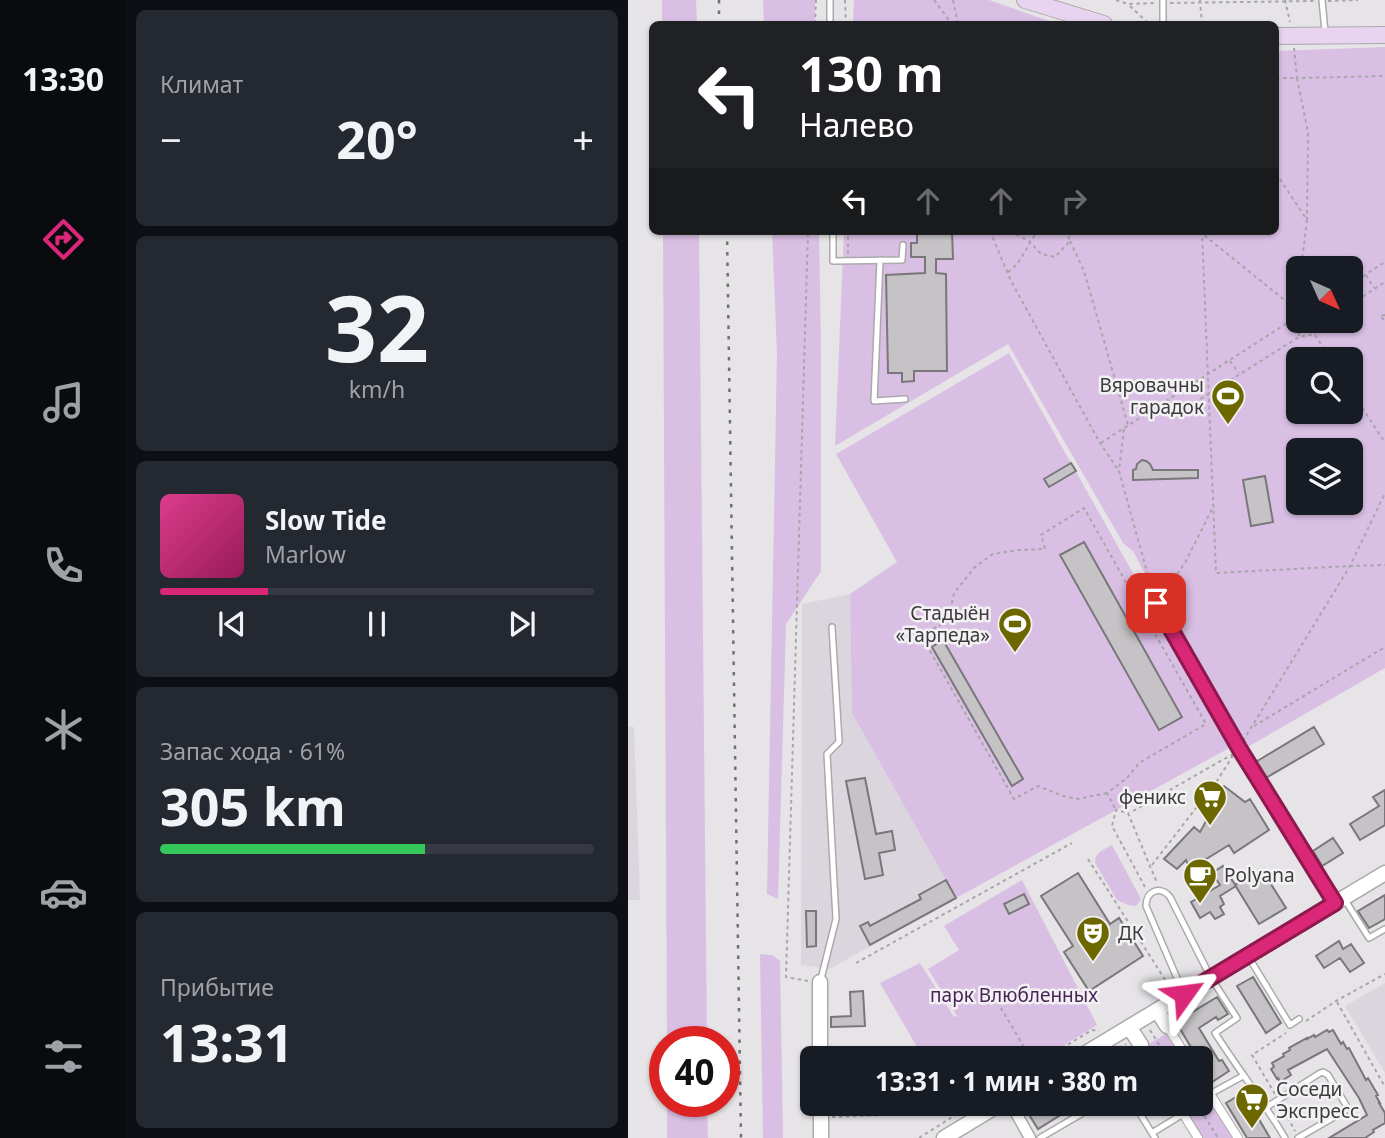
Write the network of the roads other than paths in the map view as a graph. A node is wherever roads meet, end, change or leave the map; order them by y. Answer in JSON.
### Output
{"nodes":[{"id":1,"x":830,"y":0,"type":"edge"},
{"id":2,"x":1025,"y":0,"type":"edge"},
{"id":3,"x":1322,"y":0,"type":"edge"},
{"id":4,"x":1163,"y":2,"type":"edge"},
{"id":5,"x":830,"y":21,"type":"edge"},
{"id":6,"x":1094,"y":21,"type":"edge"},
{"id":7,"x":1163,"y":21,"type":"edge"},
{"id":8,"x":1385,"y":35,"type":"edge"},
{"id":9,"x":1279,"y":36,"type":"edge"},
{"id":10,"x":1325,"y":36,"type":"junction"},
{"id":11,"x":833,"y":235,"type":"edge"},
{"id":12,"x":903,"y":245,"type":"dead end"},
{"id":13,"x":880,"y":260,"type":"junction"},
{"id":14,"x":905,"y":399,"type":"dead end"},
{"id":15,"x":1156,"y":603,"type":"road end"},
{"id":16,"x":832,"y":627,"type":"dead end"},
{"id":17,"x":1385,"y":873,"type":"edge"},
{"id":18,"x":1339,"y":900,"type":"junction"},
{"id":19,"x":1385,"y":929,"type":"edge"},
{"id":20,"x":1248,"y":956,"type":"junction"},
{"id":21,"x":1211,"y":978,"type":"junction"},
{"id":22,"x":820,"y":982,"type":"joint"},
{"id":23,"x":1178,"y":992,"type":"junction"},
{"id":24,"x":1157,"y":1010,"type":"junction"},
{"id":25,"x":1302,"y":1020,"type":"road end"},
{"id":26,"x":1167,"y":1026,"type":"joint"},
{"id":27,"x":1129,"y":1027,"type":"junction"},
{"id":28,"x":1141,"y":1045,"type":"edge"},
{"id":29,"x":820,"y":1046,"type":"edge"},
{"id":30,"x":1098,"y":1046,"type":"edge"},
{"id":31,"x":1180,"y":1046,"type":"edge"},
{"id":32,"x":1243,"y":1076,"type":"junction"},
{"id":33,"x":1213,"y":1092,"type":"edge"},
{"id":34,"x":1213,"y":1099,"type":"edge"},
{"id":35,"x":1267,"y":1107,"type":"junction"},
{"id":36,"x":821,"y":1116,"type":"edge"},
{"id":37,"x":980,"y":1116,"type":"edge"},
{"id":38,"x":1018,"y":1116,"type":"edge"},
{"id":39,"x":1078,"y":1116,"type":"edge"},
{"id":40,"x":1142,"y":1116,"type":"edge"},
{"id":41,"x":1180,"y":1116,"type":"edge"},
{"id":42,"x":1184,"y":1116,"type":"edge"},
{"id":43,"x":1154,"y":1135,"type":"edge"},
{"id":44,"x":820,"y":1138,"type":"edge"},
{"id":45,"x":944,"y":1138,"type":"edge"},
{"id":46,"x":1030,"y":1138,"type":"edge"},
{"id":47,"x":1040,"y":1138,"type":"edge"},
{"id":48,"x":1198,"y":1138,"type":"edge"},
{"id":49,"x":1238,"y":1138,"type":"edge"},
{"id":50,"x":1285,"y":1138,"type":"edge"},
{"id":51,"x":1299,"y":1138,"type":"edge"}],
"edges":[{"from":1,"to":5,"type":"lane"},
{"from":2,"to":6,"type":"main road"},
{"from":3,"to":10,"type":"lane"},
{"from":4,"to":7,"type":"lane"},
{"from":8,"to":10,"type":"main road"},
{"from":9,"to":10,"type":"main road"},
{"from":11,"to":13,"type":"lane"},
{"from":12,"to":13,"type":"lane"},
{"from":13,"to":14,"type":"lane"},
{"from":15,"to":18,"type":"lane"},
{"from":16,"to":22,"type":"lane"},
{"from":17,"to":18,"type":"street"},
{"from":18,"to":19,"type":"lane"},
{"from":18,"to":20,"type":"street"},
{"from":20,"to":21,"type":"street"},
{"from":20,"to":25,"type":"lane"},
{"from":21,"to":23,"type":"street"},
{"from":21,"to":23,"type":"lane"},
{"from":21,"to":32,"type":"lane"},
{"from":22,"to":29,"type":"street"},
{"from":23,"to":24,"type":"street"},
{"from":24,"to":26,"type":"street"},
{"from":24,"to":27,"type":"street"},
{"from":26,"to":31,"type":"street"},
{"from":27,"to":28,"type":"street"},
{"from":27,"to":30,"type":"street"},
{"from":32,"to":33,"type":"lane"},
{"from":32,"to":35,"type":"lane"},
{"from":34,"to":49,"type":"street"},
{"from":35,"to":50,"type":"lane"},
{"from":35,"to":51,"type":"lane"},
{"from":36,"to":44,"type":"street"},
{"from":37,"to":45,"type":"street"},
{"from":38,"to":46,"type":"street"},
{"from":39,"to":47,"type":"lane"},
{"from":40,"to":43,"type":"lane"},
{"from":41,"to":43,"type":"lane"},
{"from":42,"to":48,"type":"street"}]}
